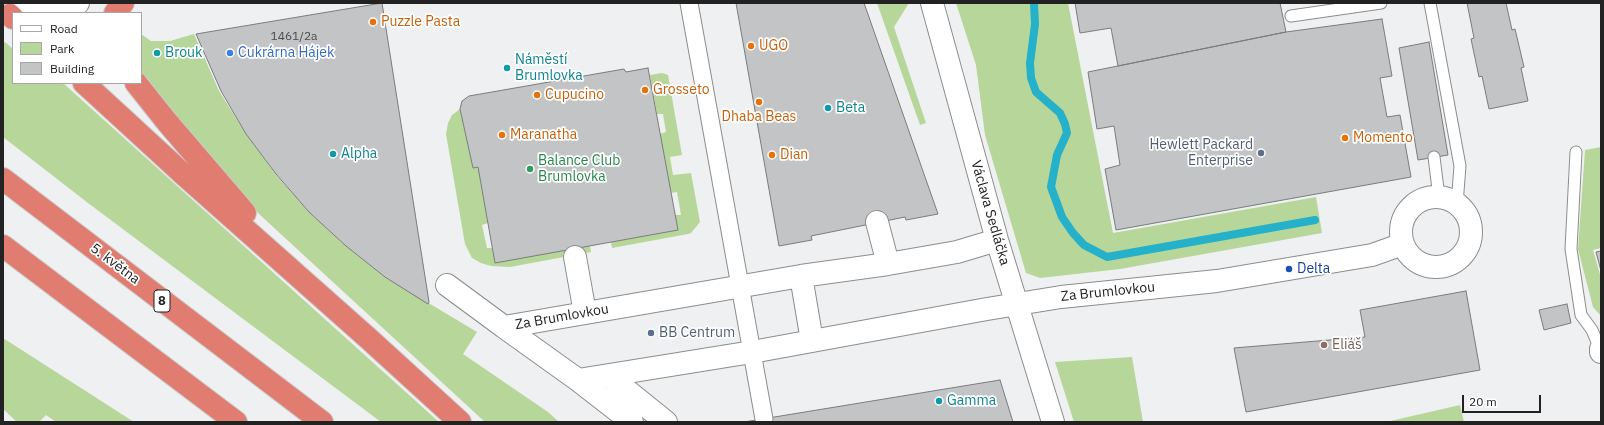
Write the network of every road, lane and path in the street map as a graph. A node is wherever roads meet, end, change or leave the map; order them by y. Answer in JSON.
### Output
{"nodes":[{"id":1,"x":78,"y":3,"type":"edge"},
{"id":2,"x":124,"y":3,"type":"edge"},
{"id":3,"x":689,"y":3,"type":"edge"},
{"id":4,"x":932,"y":3,"type":"edge"},
{"id":5,"x":1381,"y":3,"type":"edge"},
{"id":6,"x":1430,"y":3,"type":"edge"},
{"id":7,"x":23,"y":12,"type":"edge"},
{"id":8,"x":116,"y":12,"type":"edge"},
{"id":9,"x":1291,"y":16,"type":"dead end"},
{"id":10,"x":85,"y":84,"type":"edge"},
{"id":11,"x":137,"y":84,"type":"edge"},
{"id":12,"x":1576,"y":152,"type":"dead end"},
{"id":13,"x":1434,"y":157,"type":"dead end"},
{"id":14,"x":3,"y":179,"type":"edge"},
{"id":15,"x":1448,"y":201,"type":"junction"},
{"id":16,"x":870,"y":224,"type":"dead end"},
{"id":17,"x":997,"y":240,"type":"junction"},
{"id":18,"x":1403,"y":244,"type":"junction"},
{"id":19,"x":3,"y":246,"type":"edge"},
{"id":20,"x":575,"y":257,"type":"dead end"},
{"id":21,"x":881,"y":265,"type":"junction"},
{"id":22,"x":800,"y":276,"type":"junction"},
{"id":23,"x":301,"y":278,"type":"junction"},
{"id":24,"x":448,"y":285,"type":"dead end"},
{"id":25,"x":731,"y":288,"type":"junction"},
{"id":26,"x":1017,"y":304,"type":"junction"},
{"id":27,"x":585,"y":313,"type":"junction"},
{"id":28,"x":504,"y":327,"type":"junction"},
{"id":29,"x":812,"y":341,"type":"junction"},
{"id":30,"x":1601,"y":350,"type":"edge"},
{"id":31,"x":742,"y":354,"type":"junction"},
{"id":32,"x":609,"y":376,"type":"junction"},
{"id":33,"x":578,"y":380,"type":"junction"},
{"id":34,"x":764,"y":419,"type":"dead end"},
{"id":35,"x":236,"y":422,"type":"edge"},
{"id":36,"x":322,"y":422,"type":"edge"},
{"id":37,"x":460,"y":422,"type":"edge"},
{"id":38,"x":632,"y":422,"type":"edge"},
{"id":39,"x":666,"y":422,"type":"edge"},
{"id":40,"x":1053,"y":422,"type":"edge"}],
"edges":[{"from":1,"to":7,"type":"street"},
{"from":2,"to":8,"type":"highway"},
{"from":3,"to":25,"type":"street"},
{"from":4,"to":17,"type":"street","name":"Václava Sedláčka"},
{"from":5,"to":9,"type":"lane"},
{"from":6,"to":15,"type":"lane"},
{"from":10,"to":23,"type":"highway"},
{"from":11,"to":23,"type":"highway"},
{"from":12,"to":30,"type":"lane"},
{"from":13,"to":15,"type":"lane"},
{"from":14,"to":36,"type":"highway","name":"5. května","number":"8"},
{"from":15,"to":18,"type":"street"},
{"from":15,"to":18,"type":"street"},
{"from":16,"to":21,"type":"street"},
{"from":17,"to":21,"type":"street","name":"Za Brumlovkou"},
{"from":17,"to":26,"type":"street","name":"Václava Sedláčka"},
{"from":18,"to":26,"type":"street","name":"Za Brumlovkou"},
{"from":19,"to":35,"type":"highway"},
{"from":20,"to":27,"type":"street"},
{"from":21,"to":22,"type":"street","name":"Za Brumlovkou"},
{"from":22,"to":25,"type":"street","name":"Za Brumlovkou"},
{"from":22,"to":29,"type":"street"},
{"from":23,"to":37,"type":"highway"},
{"from":24,"to":28,"type":"street"},
{"from":25,"to":27,"type":"street","name":"Za Brumlovkou"},
{"from":25,"to":31,"type":"street"},
{"from":26,"to":29,"type":"street","name":"Za Brumlovkou"},
{"from":26,"to":40,"type":"street","name":"Václava Sedláčka"},
{"from":27,"to":28,"type":"street","name":"Za Brumlovkou"},
{"from":28,"to":33,"type":"street","name":"Za Brumlovkou"},
{"from":29,"to":31,"type":"street","name":"Za Brumlovkou"},
{"from":31,"to":32,"type":"street","name":"Za Brumlovkou"},
{"from":31,"to":34,"type":"street"},
{"from":32,"to":33,"type":"street","name":"Za Brumlovkou"},
{"from":32,"to":39,"type":"street"},
{"from":33,"to":38,"type":"street"}]}
